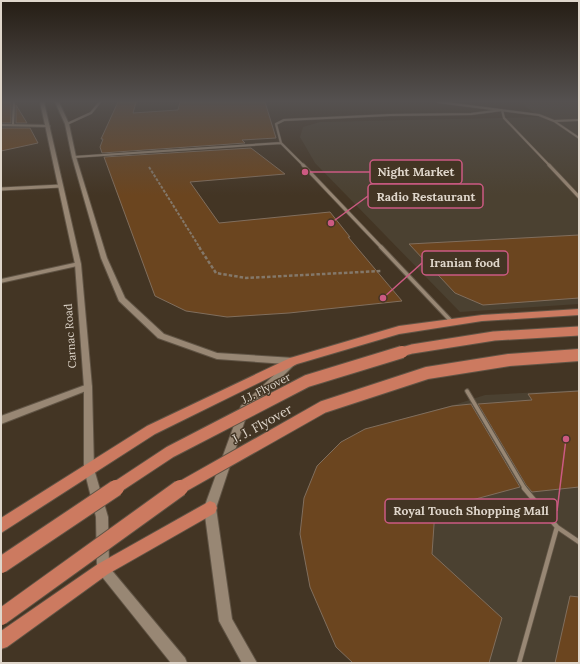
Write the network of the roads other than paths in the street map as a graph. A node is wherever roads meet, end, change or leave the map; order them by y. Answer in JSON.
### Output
{"nodes":[{"id":1,"x":50,"y":133,"type":"edge"},
{"id":2,"x":69,"y":133,"type":"edge"},
{"id":3,"x":278,"y":133,"type":"edge"},
{"id":4,"x":518,"y":133,"type":"edge"},
{"id":5,"x":281,"y":144,"type":"junction"},
{"id":6,"x":74,"y":157,"type":"junction"},
{"id":7,"x":61,"y":186,"type":"junction"},
{"id":8,"x":1,"y":189,"type":"edge"},
{"id":9,"x":579,"y":197,"type":"edge"},
{"id":10,"x":78,"y":264,"type":"junction"},
{"id":11,"x":1,"y":281,"type":"edge"},
{"id":12,"x":579,"y":312,"type":"edge"},
{"id":13,"x":452,"y":322,"type":"junction"},
{"id":14,"x":579,"y":331,"type":"edge"},
{"id":15,"x":579,"y":355,"type":"edge"},
{"id":16,"x":294,"y":361,"type":"junction"},
{"id":17,"x":88,"y":387,"type":"junction"},
{"id":18,"x":467,"y":391,"type":"dead end"},
{"id":19,"x":1,"y":420,"type":"edge"},
{"id":20,"x":89,"y":469,"type":"junction"},
{"id":21,"x":210,"y":508,"type":"junction"},
{"id":22,"x":1,"y":526,"type":"edge"},
{"id":23,"x":557,"y":527,"type":"junction"},
{"id":24,"x":579,"y":542,"type":"edge"},
{"id":25,"x":1,"y":565,"type":"edge"},
{"id":26,"x":103,"y":569,"type":"junction"},
{"id":27,"x":1,"y":617,"type":"edge"},
{"id":28,"x":1,"y":641,"type":"edge"},
{"id":29,"x":180,"y":663,"type":"edge"},
{"id":30,"x":250,"y":663,"type":"edge"},
{"id":31,"x":519,"y":663,"type":"edge"}],
"edges":[{"from":1,"to":7,"type":"main road","name":"Carnac Road"},
{"from":2,"to":6,"type":"main road"},
{"from":3,"to":5,"type":"street"},
{"from":4,"to":9,"type":"street"},
{"from":5,"to":6,"type":"street"},
{"from":5,"to":13,"type":"street"},
{"from":6,"to":16,"type":"main road"},
{"from":7,"to":8,"type":"street"},
{"from":7,"to":10,"type":"main road","name":"Carnac Road"},
{"from":10,"to":11,"type":"street"},
{"from":10,"to":17,"type":"main road","name":"Carnac Road"},
{"from":12,"to":13,"type":"main road"},
{"from":13,"to":16,"type":"main road"},
{"from":14,"to":25,"type":"main road","name":"J.J. Flyover","bridge":true},
{"from":15,"to":27,"type":"main road","name":"J. J. Flyover","bridge":true},
{"from":16,"to":20,"type":"main road"},
{"from":16,"to":21,"type":"main road"},
{"from":17,"to":19,"type":"street"},
{"from":17,"to":20,"type":"main road","name":"Carnac Road"},
{"from":18,"to":23,"type":"lane"},
{"from":20,"to":22,"type":"main road"},
{"from":20,"to":26,"type":"main road","name":"Carnac Road"},
{"from":21,"to":26,"type":"main road"},
{"from":21,"to":30,"type":"main road"},
{"from":23,"to":24,"type":"lane"},
{"from":23,"to":31,"type":"lane"},
{"from":26,"to":28,"type":"main road"},
{"from":26,"to":29,"type":"main road"}]}
